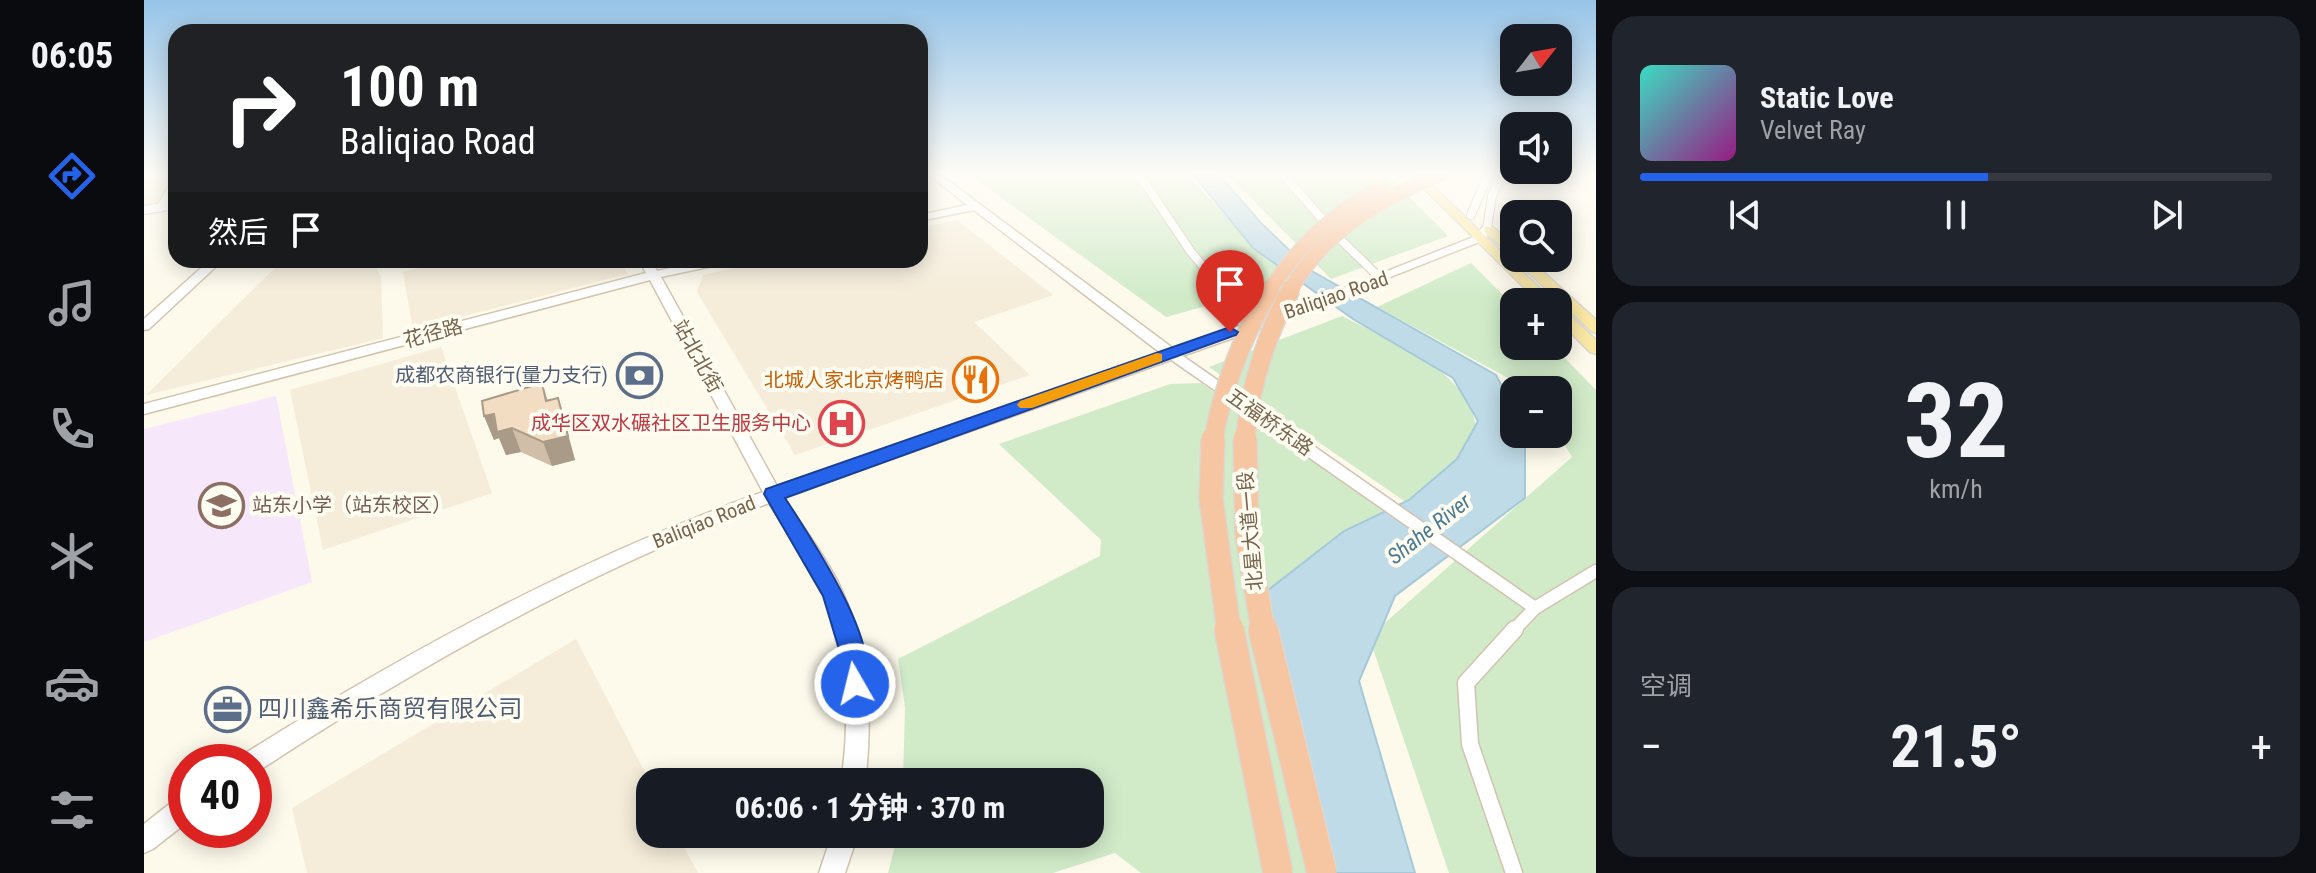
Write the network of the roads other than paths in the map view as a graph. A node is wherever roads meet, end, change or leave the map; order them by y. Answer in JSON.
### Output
{"nodes":[{"id":1,"x":985,"y":214,"type":"edge"},
{"id":2,"x":1166,"y":214,"type":"edge"},
{"id":3,"x":1318,"y":214,"type":"edge"},
{"id":4,"x":1339,"y":214,"type":"edge"},
{"id":5,"x":1363,"y":214,"type":"edge"},
{"id":6,"x":1461,"y":214,"type":"edge"},
{"id":7,"x":1488,"y":214,"type":"edge"},
{"id":8,"x":1471,"y":215,"type":"edge"},
{"id":9,"x":1483,"y":233,"type":"junction"},
{"id":10,"x":1500,"y":244,"type":"edge"},
{"id":11,"x":208,"y":268,"type":"edge"},
{"id":12,"x":650,"y":268,"type":"edge"},
{"id":13,"x":686,"y":268,"type":"edge"},
{"id":14,"x":1535,"y":272,"type":"edge"},
{"id":15,"x":654,"y":275,"type":"junction"},
{"id":16,"x":1378,"y":281,"type":"junction"},
{"id":17,"x":1534,"y":288,"type":"edge"},
{"id":18,"x":1260,"y":321,"type":"junction"},
{"id":19,"x":144,"y":326,"type":"edge"},
{"id":20,"x":1572,"y":326,"type":"edge"},
{"id":21,"x":1596,"y":328,"type":"edge"},
{"id":22,"x":1596,"y":349,"type":"edge"},
{"id":23,"x":1170,"y":353,"type":"junction"},
{"id":24,"x":144,"y":409,"type":"edge"},
{"id":25,"x":773,"y":494,"type":"junction"},
{"id":26,"x":1596,"y":571,"type":"edge"},
{"id":27,"x":1535,"y":608,"type":"junction"},
{"id":28,"x":272,"y":749,"type":"edge"},
{"id":29,"x":855,"y":768,"type":"edge"},
{"id":30,"x":168,"y":821,"type":"edge"},
{"id":31,"x":144,"y":840,"type":"edge"},
{"id":32,"x":840,"y":848,"type":"edge"},
{"id":33,"x":832,"y":873,"type":"edge"},
{"id":34,"x":1278,"y":873,"type":"edge"},
{"id":35,"x":1322,"y":873,"type":"edge"},
{"id":36,"x":1514,"y":873,"type":"edge"}],
"edges":[{"from":1,"to":23,"type":"street","name":"五福桥东路"},
{"from":2,"to":18,"type":"street"},
{"from":3,"to":16,"type":"street"},
{"from":4,"to":34,"type":"highway","name":"北星大道一段","bridge":true},
{"from":5,"to":35,"type":"highway","name":"北星大道一段","bridge":true},
{"from":6,"to":9,"type":"main road"},
{"from":7,"to":9,"type":"street"},
{"from":8,"to":9,"type":"main road"},
{"from":9,"to":10,"type":"main road"},
{"from":9,"to":16,"type":"street","name":"Baliqiao Road"},
{"from":9,"to":17,"type":"main road"},
{"from":11,"to":19,"type":"street"},
{"from":12,"to":15,"type":"street","name":"站北北街"},
{"from":13,"to":15,"type":"street","name":"花径路"},
{"from":14,"to":21,"type":"main road"},
{"from":15,"to":24,"type":"street","name":"花径路"},
{"from":15,"to":25,"type":"street","name":"站北北街"},
{"from":16,"to":18,"type":"street","name":"Baliqiao Road"},
{"from":18,"to":23,"type":"street","name":"Baliqiao Road"},
{"from":20,"to":22,"type":"main road"},
{"from":23,"to":25,"type":"street","name":"Baliqiao Road"},
{"from":23,"to":27,"type":"street","name":"五福桥东路"},
{"from":25,"to":28,"type":"street","name":"Baliqiao Road"},
{"from":25,"to":29,"type":"street","name":"站北北街"},
{"from":26,"to":27,"type":"street"},
{"from":27,"to":36,"type":"street"},
{"from":30,"to":31,"type":"street"},
{"from":32,"to":33,"type":"street"}]}
